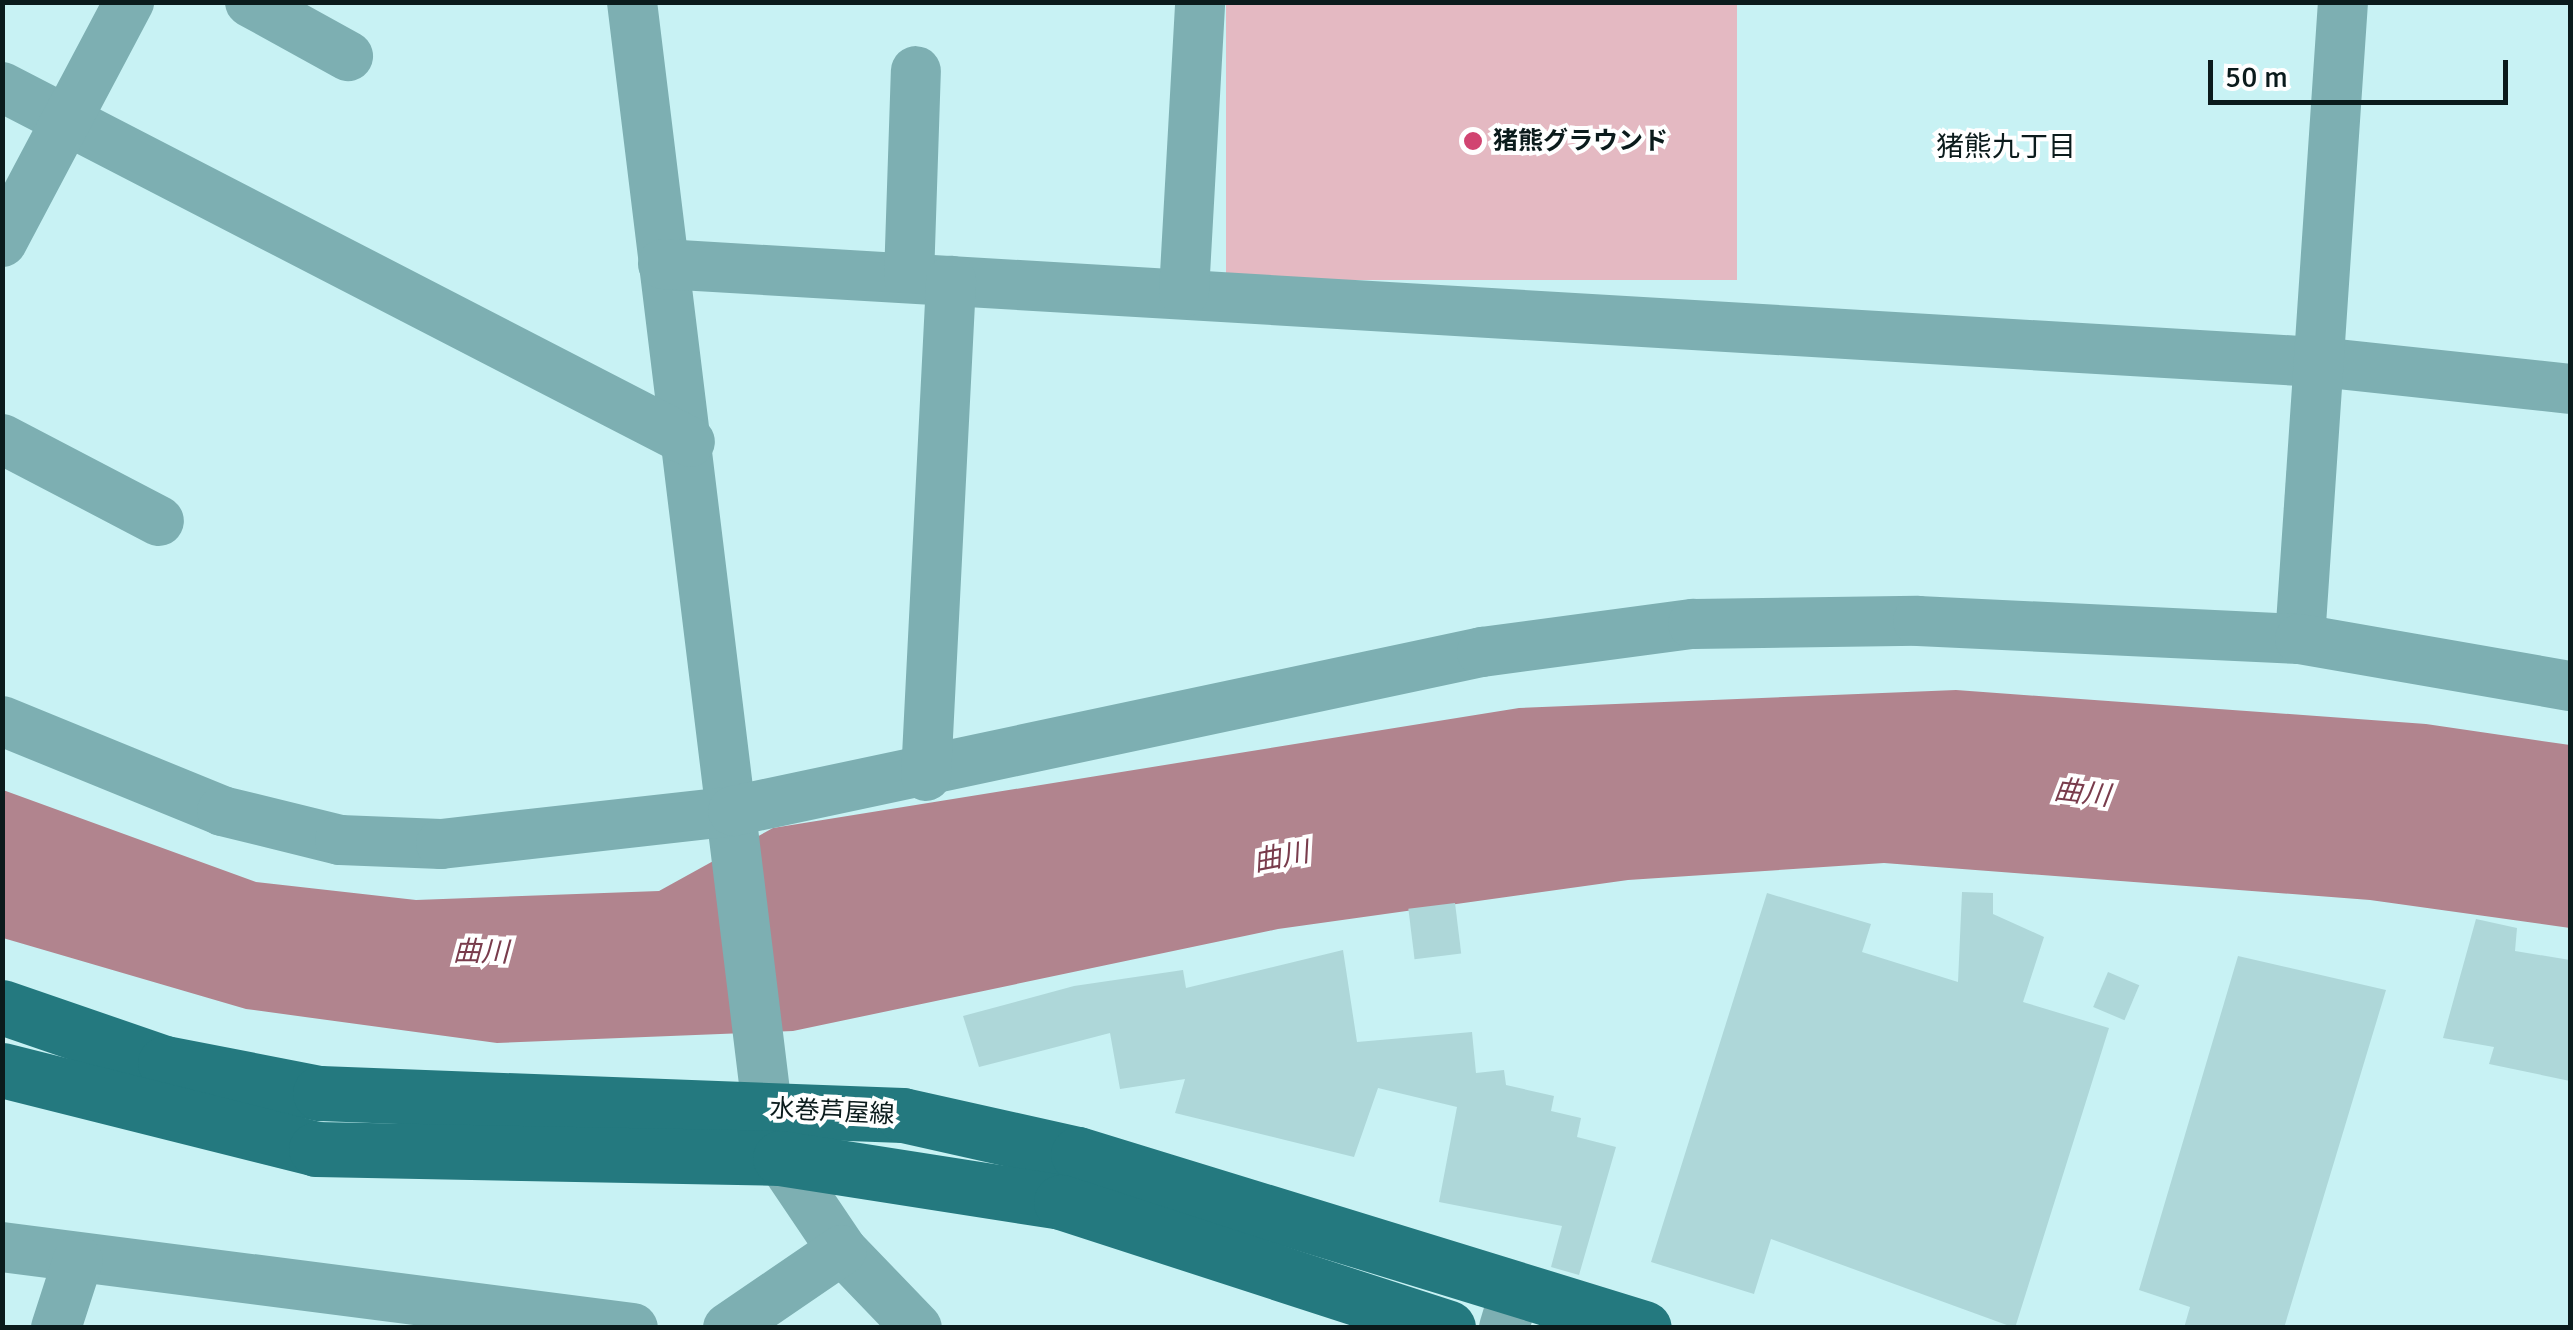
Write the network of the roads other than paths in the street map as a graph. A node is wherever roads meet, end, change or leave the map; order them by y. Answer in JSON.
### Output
{"nodes":[{"id":1,"x":129,"y":2,"type":"edge"},
{"id":2,"x":250,"y":2,"type":"edge"},
{"id":3,"x":632,"y":2,"type":"edge"},
{"id":4,"x":1200,"y":2,"type":"edge"},
{"id":5,"x":2343,"y":2,"type":"edge"},
{"id":6,"x":348,"y":56,"type":"dead end"},
{"id":7,"x":916,"y":71,"type":"dead end"},
{"id":8,"x":2,"y":87,"type":"edge"},
{"id":9,"x":68,"y":121,"type":"junction"},
{"id":10,"x":2,"y":242,"type":"edge"},
{"id":11,"x":663,"y":264,"type":"junction"},
{"id":12,"x":930,"y":279,"type":"junction"},
{"id":13,"x":1184,"y":292,"type":"junction"},
{"id":14,"x":2318,"y":362,"type":"junction"},
{"id":15,"x":2570,"y":389,"type":"edge"},
{"id":16,"x":2,"y":440,"type":"edge"},
{"id":17,"x":690,"y":442,"type":"junction"},
{"id":18,"x":158,"y":522,"type":"dead end"},
{"id":19,"x":2300,"y":639,"type":"junction"},
{"id":20,"x":2570,"y":686,"type":"edge"},
{"id":21,"x":2,"y":720,"type":"edge"},
{"id":22,"x":926,"y":776,"type":"junction"},
{"id":23,"x":734,"y":820,"type":"junction"},
{"id":24,"x":2,"y":1007,"type":"edge"},
{"id":25,"x":2,"y":1070,"type":"edge"},
{"id":26,"x":769,"y":1108,"type":"junction"},
{"id":27,"x":2,"y":1248,"type":"edge"},
{"id":28,"x":842,"y":1250,"type":"junction"},
{"id":29,"x":78,"y":1260,"type":"junction"},
{"id":30,"x":1510,"y":1308,"type":"edge"},
{"id":31,"x":56,"y":1328,"type":"edge"},
{"id":32,"x":632,"y":1328,"type":"edge"},
{"id":33,"x":728,"y":1328,"type":"edge"},
{"id":34,"x":917,"y":1328,"type":"edge"},
{"id":35,"x":1448,"y":1328,"type":"edge"},
{"id":36,"x":1644,"y":1328,"type":"edge"}],
"edges":[{"from":1,"to":9,"type":"street"},
{"from":2,"to":6,"type":"street"},
{"from":3,"to":11,"type":"street"},
{"from":4,"to":13,"type":"street"},
{"from":5,"to":14,"type":"street"},
{"from":7,"to":12,"type":"street"},
{"from":8,"to":9,"type":"street"},
{"from":9,"to":10,"type":"street"},
{"from":9,"to":17,"type":"street"},
{"from":11,"to":12,"type":"street"},
{"from":11,"to":17,"type":"street"},
{"from":12,"to":13,"type":"street"},
{"from":12,"to":22,"type":"street"},
{"from":13,"to":14,"type":"street"},
{"from":14,"to":15,"type":"street"},
{"from":14,"to":19,"type":"street"},
{"from":16,"to":18,"type":"street"},
{"from":17,"to":23,"type":"street"},
{"from":19,"to":20,"type":"street"},
{"from":19,"to":22,"type":"street"},
{"from":21,"to":23,"type":"street"},
{"from":22,"to":23,"type":"street"},
{"from":23,"to":26,"type":"street"},
{"from":24,"to":26,"type":"main road","name":"水巻芦屋線"},
{"from":25,"to":26,"type":"main road","name":"水巻芦屋線"},
{"from":26,"to":28,"type":"street"},
{"from":26,"to":30,"type":"main road","name":"水巻芦屋線"},
{"from":26,"to":35,"type":"main road","name":"水巻芦屋線"},
{"from":27,"to":29,"type":"street"},
{"from":28,"to":33,"type":"street"},
{"from":28,"to":34,"type":"street"},
{"from":29,"to":31,"type":"street"},
{"from":29,"to":32,"type":"street"},
{"from":30,"to":36,"type":"main road","name":"水巻芦屋線"}]}
